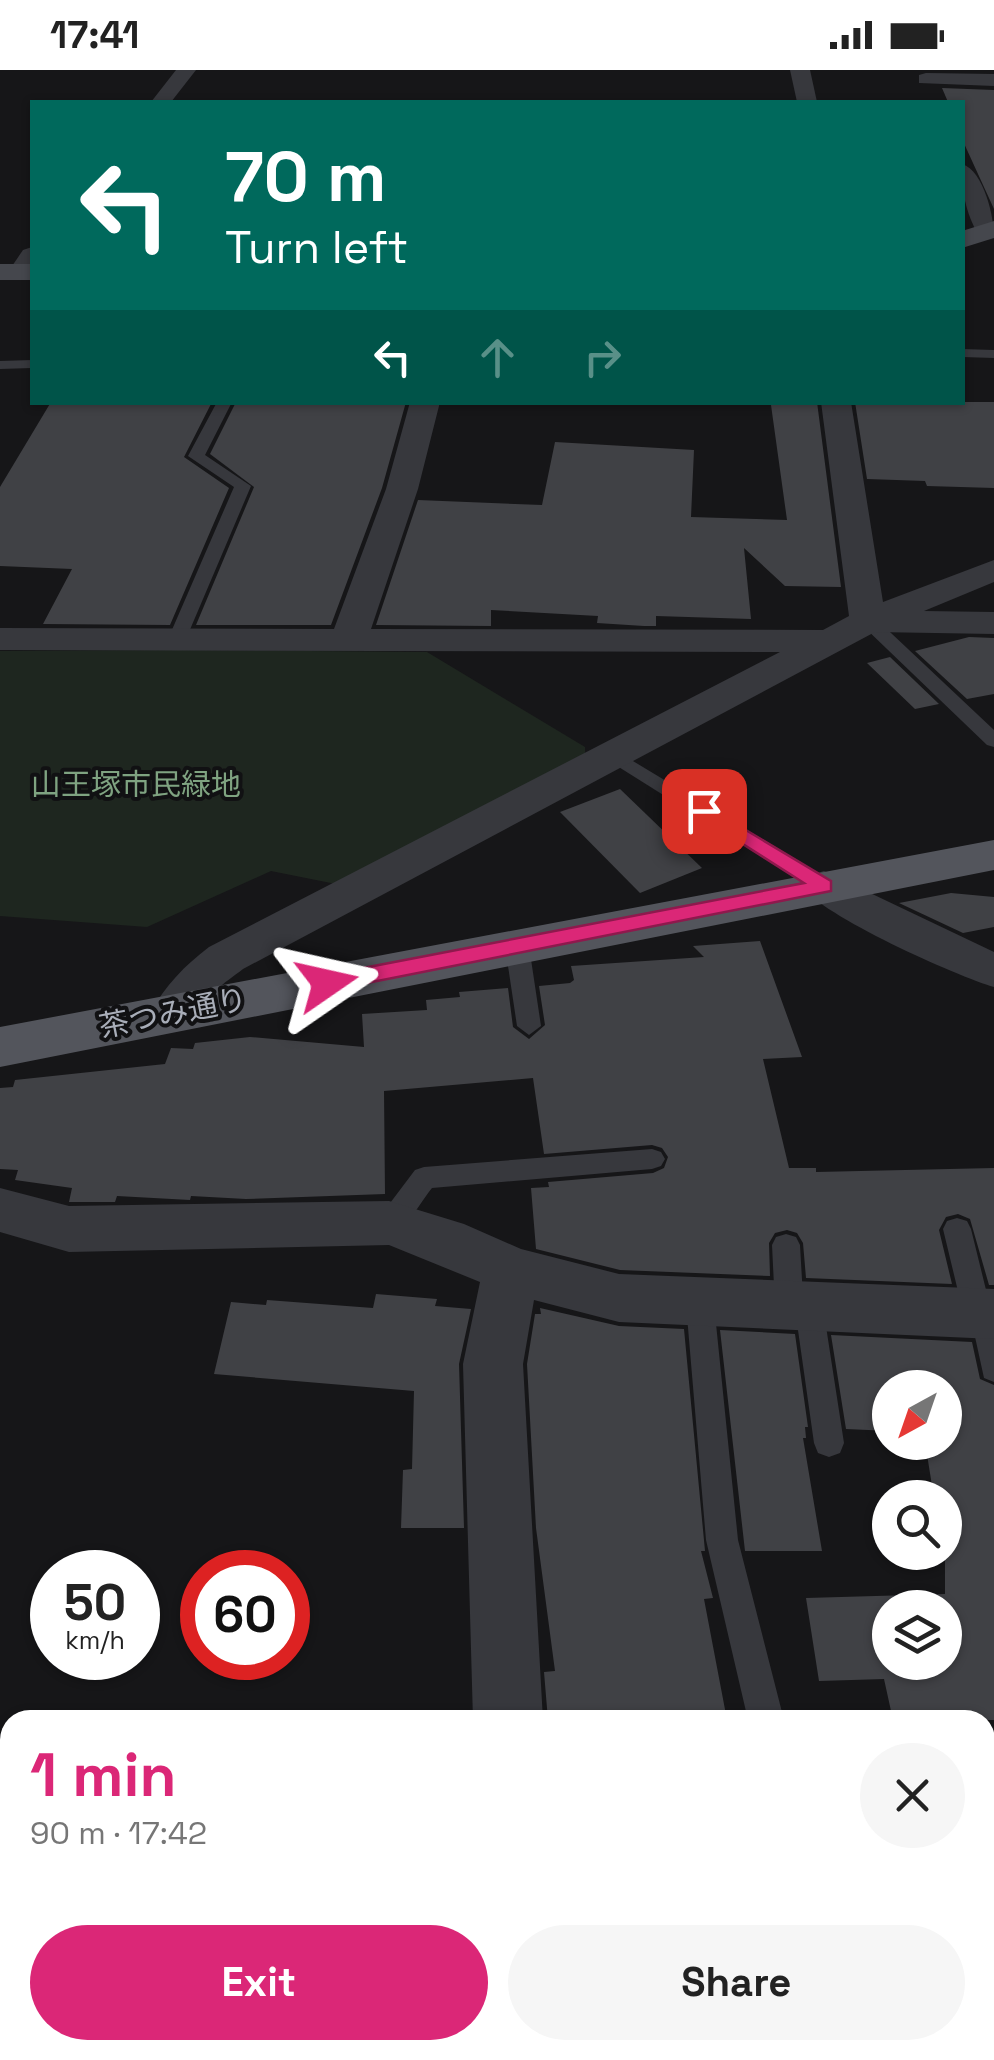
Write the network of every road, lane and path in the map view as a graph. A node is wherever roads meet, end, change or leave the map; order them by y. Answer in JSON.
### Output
{"nodes":[{"id":1,"x":186,"y":70,"type":"edge"},
{"id":2,"x":800,"y":70,"type":"edge"},
{"id":3,"x":925,"y":74,"type":"edge"},
{"id":4,"x":994,"y":80,"type":"edge"},
{"id":5,"x":163,"y":100,"type":"edge"},
{"id":6,"x":807,"y":100,"type":"edge"},
{"id":7,"x":935,"y":100,"type":"edge"},
{"id":8,"x":965,"y":182,"type":"edge"},
{"id":9,"x":980,"y":239,"type":"edge"},
{"id":10,"x":965,"y":353,"type":"edge"},
{"id":11,"x":994,"y":354,"type":"edge"},
{"id":12,"x":30,"y":364,"type":"edge"},
{"id":13,"x":0,"y":365,"type":"edge"},
{"id":14,"x":223,"y":405,"type":"edge"},
{"id":15,"x":424,"y":405,"type":"edge"},
{"id":16,"x":836,"y":405,"type":"edge"},
{"id":17,"x":994,"y":570,"type":"edge"},
{"id":18,"x":868,"y":620,"type":"junction"},
{"id":19,"x":994,"y":623,"type":"edge"},
{"id":20,"x":0,"y":639,"type":"edge"},
{"id":21,"x":178,"y":639,"type":"junction"},
{"id":22,"x":348,"y":640,"type":"junction"},
{"id":23,"x":828,"y":641,"type":"junction"},
{"id":24,"x":994,"y":740,"type":"edge"},
{"id":25,"x":614,"y":755,"type":"junction"},
{"id":26,"x":994,"y":855,"type":"edge"},
{"id":27,"x":824,"y":886,"type":"junction"},
{"id":28,"x":517,"y":946,"type":"junction"},
{"id":29,"x":994,"y":971,"type":"edge"},
{"id":30,"x":174,"y":1013,"type":"junction"},
{"id":31,"x":530,"y":1026,"type":"dead end"},
{"id":32,"x":0,"y":1047,"type":"edge"},
{"id":33,"x":652,"y":1159,"type":"dead end"},
{"id":34,"x":0,"y":1210,"type":"edge"},
{"id":35,"x":390,"y":1223,"type":"junction"},
{"id":36,"x":957,"y":1229,"type":"dead end"},
{"id":37,"x":786,"y":1245,"type":"dead end"},
{"id":38,"x":511,"y":1270,"type":"junction"},
{"id":39,"x":700,"y":1304,"type":"junction"},
{"id":40,"x":799,"y":1307,"type":"junction"},
{"id":41,"x":986,"y":1313,"type":"edge"},
{"id":42,"x":994,"y":1369,"type":"edge"},
{"id":43,"x":829,"y":1443,"type":"dead end"},
{"id":44,"x":508,"y":1710,"type":"edge"},
{"id":45,"x":764,"y":1710,"type":"edge"}],
"edges":[{"from":1,"to":5,"type":"street"},
{"from":2,"to":6,"type":"street"},
{"from":3,"to":4,"type":"street"},
{"from":3,"to":7,"type":"street"},
{"from":8,"to":9,"type":"street"},
{"from":10,"to":11,"type":"lane"},
{"from":12,"to":13,"type":"lane"},
{"from":14,"to":21,"type":"lane"},
{"from":15,"to":22,"type":"street"},
{"from":16,"to":18,"type":"street"},
{"from":17,"to":18,"type":"street"},
{"from":18,"to":19,"type":"street"},
{"from":18,"to":23,"type":"street"},
{"from":18,"to":24,"type":"lane"},
{"from":20,"to":21,"type":"street"},
{"from":21,"to":22,"type":"street"},
{"from":22,"to":23,"type":"street"},
{"from":23,"to":25,"type":"street"},
{"from":25,"to":27,"type":"lane"},
{"from":25,"to":30,"type":"street"},
{"from":26,"to":27,"type":"main road","name":"茶つみ通り"},
{"from":27,"to":28,"type":"main road","name":"茶つみ通り"},
{"from":27,"to":29,"type":"street"},
{"from":28,"to":30,"type":"main road","name":"茶つみ通り"},
{"from":28,"to":31,"type":"lane"},
{"from":30,"to":32,"type":"main road","name":"茶つみ通り"},
{"from":33,"to":35,"type":"lane"},
{"from":34,"to":35,"type":"street"},
{"from":35,"to":38,"type":"street"},
{"from":36,"to":41,"type":"lane"},
{"from":37,"to":40,"type":"lane"},
{"from":38,"to":39,"type":"street"},
{"from":38,"to":44,"type":"street"},
{"from":39,"to":40,"type":"street"},
{"from":39,"to":45,"type":"lane"},
{"from":40,"to":41,"type":"street"},
{"from":40,"to":43,"type":"lane"},
{"from":41,"to":42,"type":"lane"}]}
